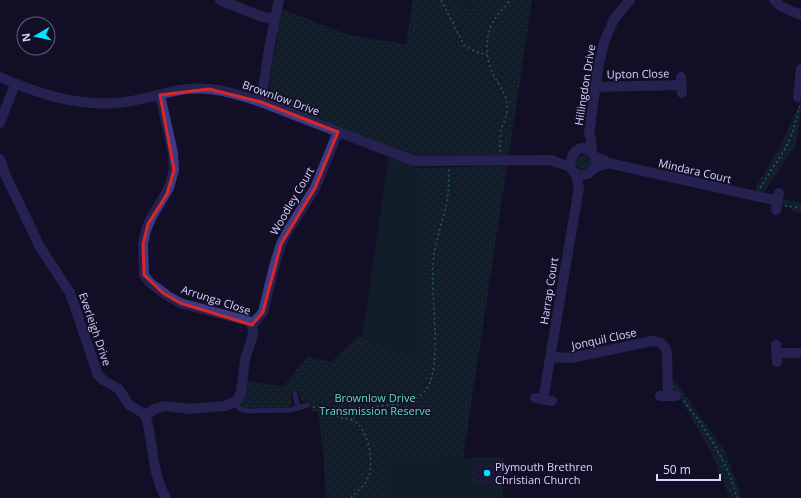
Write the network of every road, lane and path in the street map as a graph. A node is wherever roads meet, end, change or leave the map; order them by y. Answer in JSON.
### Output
{"nodes":[{"id":1,"x":220,"y":0,"type":"edge"},
{"id":2,"x":279,"y":0,"type":"edge"},
{"id":3,"x":442,"y":0,"type":"edge"},
{"id":4,"x":510,"y":0,"type":"edge"},
{"id":5,"x":630,"y":0,"type":"edge"},
{"id":6,"x":774,"y":0,"type":"edge"},
{"id":7,"x":801,"y":15,"type":"edge"},
{"id":8,"x":274,"y":19,"type":"junction"},
{"id":9,"x":487,"y":55,"type":"junction"},
{"id":10,"x":801,"y":69,"type":"edge"},
{"id":11,"x":0,"y":77,"type":"edge"},
{"id":12,"x":15,"y":84,"type":"junction"},
{"id":13,"x":682,"y":85,"type":"dead end"},
{"id":14,"x":596,"y":87,"type":"junction"},
{"id":15,"x":160,"y":95,"type":"junction"},
{"id":16,"x":797,"y":98,"type":"edge"},
{"id":17,"x":261,"y":102,"type":"junction"},
{"id":18,"x":0,"y":123,"type":"edge"},
{"id":19,"x":338,"y":132,"type":"junction"},
{"id":20,"x":589,"y":134,"type":"junction"},
{"id":21,"x":577,"y":151,"type":"junction"},
{"id":22,"x":593,"y":155,"type":"junction"},
{"id":23,"x":0,"y":159,"type":"edge"},
{"id":24,"x":501,"y":160,"type":"junction"},
{"id":25,"x":552,"y":160,"type":"junction"},
{"id":26,"x":450,"y":161,"type":"junction"},
{"id":27,"x":608,"y":163,"type":"junction"},
{"id":28,"x":573,"y":170,"type":"junction"},
{"id":29,"x":591,"y":171,"type":"junction"},
{"id":30,"x":578,"y":187,"type":"junction"},
{"id":31,"x":758,"y":197,"type":"junction"},
{"id":32,"x":777,"y":202,"type":"joint"},
{"id":33,"x":801,"y":208,"type":"edge"},
{"id":34,"x":252,"y":325,"type":"junction"},
{"id":35,"x":776,"y":353,"type":"dead end"},
{"id":36,"x":801,"y":353,"type":"edge"},
{"id":37,"x":551,"y":357,"type":"junction"},
{"id":38,"x":295,"y":394,"type":"dead end"},
{"id":39,"x":672,"y":397,"type":"joint"},
{"id":40,"x":543,"y":400,"type":"dead end"},
{"id":41,"x":233,"y":403,"type":"junction"},
{"id":42,"x":308,"y":405,"type":"joint"},
{"id":43,"x":298,"y":408,"type":"junction"},
{"id":44,"x":145,"y":415,"type":"junction"},
{"id":45,"x":351,"y":420,"type":"junction"},
{"id":46,"x":166,"y":498,"type":"edge"},
{"id":47,"x":350,"y":498,"type":"edge"},
{"id":48,"x":737,"y":498,"type":"edge"}],
"edges":[{"from":1,"to":8,"type":"street"},
{"from":2,"to":8,"type":"street"},
{"from":3,"to":9,"type":"path"},
{"from":4,"to":9,"type":"path"},
{"from":5,"to":14,"type":"street","name":"Hillingdon Drive"},
{"from":6,"to":7,"type":"street"},
{"from":8,"to":17,"type":"street"},
{"from":9,"to":24,"type":"path"},
{"from":10,"to":16,"type":"street"},
{"from":11,"to":12,"type":"street","name":"Brownlow Drive"},
{"from":12,"to":15,"type":"street","name":"Brownlow Drive"},
{"from":12,"to":18,"type":"street"},
{"from":13,"to":14,"type":"street","name":"Upton Close"},
{"from":14,"to":20,"type":"street","name":"Hillingdon Drive"},
{"from":15,"to":17,"type":"street","name":"Brownlow Drive"},
{"from":15,"to":34,"type":"street","name":"Arrunga Close"},
{"from":16,"to":31,"type":"path"},
{"from":17,"to":19,"type":"street","name":"Brownlow Drive"},
{"from":19,"to":26,"type":"street","name":"Brownlow Drive"},
{"from":19,"to":34,"type":"street","name":"Woodley Court"},
{"from":20,"to":21,"type":"street","name":"Hillingdon Drive"},
{"from":20,"to":22,"type":"street","name":"Hillingdon Drive"},
{"from":21,"to":22,"type":"street"},
{"from":21,"to":25,"type":"street","name":"Brownlow Drive"},
{"from":21,"to":28,"type":"street"},
{"from":22,"to":27,"type":"street","name":"Mindara Court"},
{"from":22,"to":29,"type":"street"},
{"from":23,"to":44,"type":"street","name":"Everleigh Drive"},
{"from":24,"to":25,"type":"street","name":"Brownlow Drive"},
{"from":24,"to":26,"type":"street","name":"Brownlow Drive"},
{"from":25,"to":28,"type":"street","name":"Brownlow Drive"},
{"from":26,"to":45,"type":"path"},
{"from":27,"to":29,"type":"street"},
{"from":27,"to":31,"type":"street","name":"Mindara Court"},
{"from":28,"to":29,"type":"street"},
{"from":28,"to":30,"type":"street","name":"Harrap Court"},
{"from":29,"to":30,"type":"street","name":"Harrap Court"},
{"from":30,"to":37,"type":"street","name":"Harrap Court"},
{"from":31,"to":32,"type":"street","name":"Mindara Court"},
{"from":32,"to":33,"type":"path"},
{"from":34,"to":41,"type":"street","name":"Arrunga Close"},
{"from":35,"to":36,"type":"street"},
{"from":37,"to":39,"type":"street","name":"Jonquil Close"},
{"from":37,"to":40,"type":"street","name":"Harrap Court"},
{"from":38,"to":43,"type":"lane"},
{"from":39,"to":48,"type":"path"},
{"from":41,"to":43,"type":"lane"},
{"from":41,"to":44,"type":"street"},
{"from":42,"to":43,"type":"lane"},
{"from":42,"to":45,"type":"path"},
{"from":44,"to":46,"type":"street"},
{"from":45,"to":47,"type":"path"}]}
